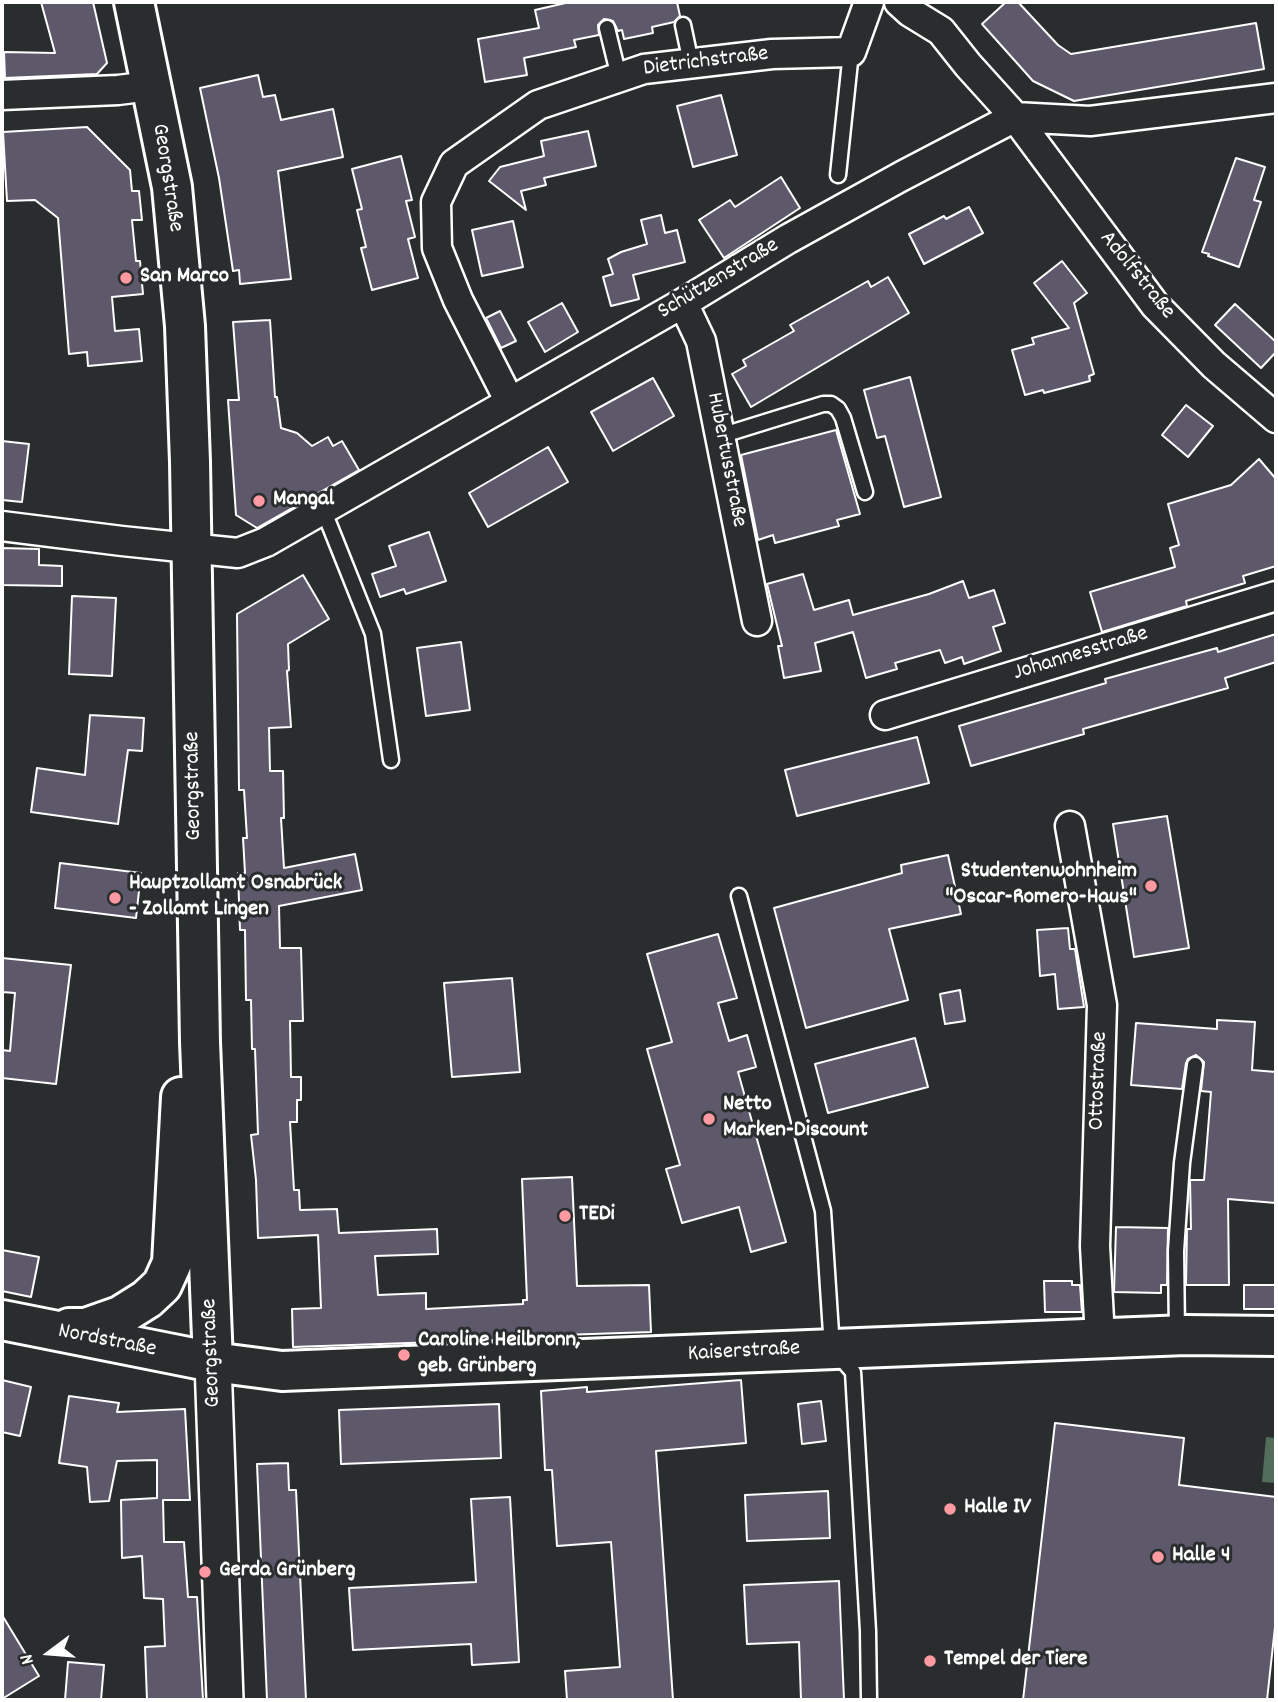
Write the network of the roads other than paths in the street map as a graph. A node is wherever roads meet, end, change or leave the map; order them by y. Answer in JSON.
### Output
{"nodes":[{"id":1,"x":134,"y":2,"type":"edge"},
{"id":2,"x":869,"y":2,"type":"edge"},
{"id":3,"x":899,"y":2,"type":"edge"},
{"id":4,"x":683,"y":25,"type":"dead end"},
{"id":5,"x":607,"y":28,"type":"dead end"},
{"id":6,"x":851,"y":52,"type":"junction"},
{"id":7,"x":691,"y":64,"type":"junction"},
{"id":8,"x":619,"y":77,"type":"junction"},
{"id":9,"x":150,"y":86,"type":"junction"},
{"id":10,"x":2,"y":95,"type":"edge"},
{"id":11,"x":1276,"y":97,"type":"edge"},
{"id":12,"x":1015,"y":117,"type":"junction"},
{"id":13,"x":838,"y":175,"type":"dead end"},
{"id":14,"x":683,"y":303,"type":"junction"},
{"id":15,"x":510,"y":402,"type":"junction"},
{"id":16,"x":1276,"y":418,"type":"edge"},
{"id":17,"x":720,"y":436,"type":"junction"},
{"id":18,"x":865,"y":492,"type":"dead end"},
{"id":19,"x":323,"y":509,"type":"junction"},
{"id":20,"x":2,"y":526,"type":"edge"},
{"id":21,"x":190,"y":548,"type":"junction"},
{"id":22,"x":1276,"y":596,"type":"edge"},
{"id":23,"x":757,"y":621,"type":"dead end"},
{"id":24,"x":885,"y":715,"type":"dead end"},
{"id":25,"x":391,"y":760,"type":"dead end"},
{"id":26,"x":1070,"y":826,"type":"dead end"},
{"id":27,"x":739,"y":896,"type":"dead end"},
{"id":28,"x":200,"y":1042,"type":"junction"},
{"id":29,"x":1195,"y":1065,"type":"dead end"},
{"id":30,"x":5,"y":1321,"type":"edge"},
{"id":31,"x":1177,"y":1335,"type":"junction"},
{"id":32,"x":1276,"y":1336,"type":"edge"},
{"id":33,"x":1100,"y":1338,"type":"junction"},
{"id":34,"x":832,"y":1348,"type":"junction"},
{"id":35,"x":213,"y":1362,"type":"junction"},
{"id":36,"x":225,"y":1700,"type":"edge"},
{"id":37,"x":869,"y":1700,"type":"edge"}],
"edges":[{"from":1,"to":9,"type":"main road","name":"Georgstraße"},
{"from":2,"to":6,"type":"street"},
{"from":3,"to":12,"type":"street","name":"Adolfstraße"},
{"from":4,"to":7,"type":"lane"},
{"from":5,"to":8,"type":"lane"},
{"from":6,"to":7,"type":"street","name":"Dietrichstraße"},
{"from":6,"to":13,"type":"lane"},
{"from":7,"to":8,"type":"street","name":"Dietrichstraße"},
{"from":8,"to":15,"type":"street","name":"Dietrichstraße"},
{"from":9,"to":10,"type":"street"},
{"from":9,"to":21,"type":"main road","name":"Georgstraße"},
{"from":11,"to":12,"type":"street"},
{"from":12,"to":14,"type":"street","name":"Schützenstraße"},
{"from":12,"to":16,"type":"street","name":"Adolfstraße"},
{"from":14,"to":15,"type":"street","name":"Schützenstraße"},
{"from":14,"to":17,"type":"street","name":"Hubertusstraße"},
{"from":15,"to":19,"type":"street","name":"Schützenstraße"},
{"from":17,"to":18,"type":"lane"},
{"from":17,"to":23,"type":"street","name":"Hubertusstraße"},
{"from":19,"to":21,"type":"street","name":"Schützenstraße"},
{"from":19,"to":25,"type":"lane"},
{"from":20,"to":21,"type":"street","name":"Schützenstraße"},
{"from":21,"to":28,"type":"main road","name":"Georgstraße"},
{"from":22,"to":24,"type":"street","name":"Johannesstraße"},
{"from":26,"to":33,"type":"street","name":"Ottostraße"},
{"from":27,"to":34,"type":"lane"},
{"from":28,"to":30,"type":"main road"},
{"from":28,"to":35,"type":"main road","name":"Georgstraße"},
{"from":29,"to":31,"type":"lane"},
{"from":30,"to":35,"type":"main road","name":"Nordstraße"},
{"from":31,"to":32,"type":"main road","name":"Kaiserstraße"},
{"from":31,"to":33,"type":"main road","name":"Kaiserstraße"},
{"from":33,"to":34,"type":"main road","name":"Kaiserstraße"},
{"from":34,"to":35,"type":"main road","name":"Kaiserstraße"},
{"from":34,"to":37,"type":"lane"},
{"from":35,"to":36,"type":"street","name":"Georgstraße"}]}
